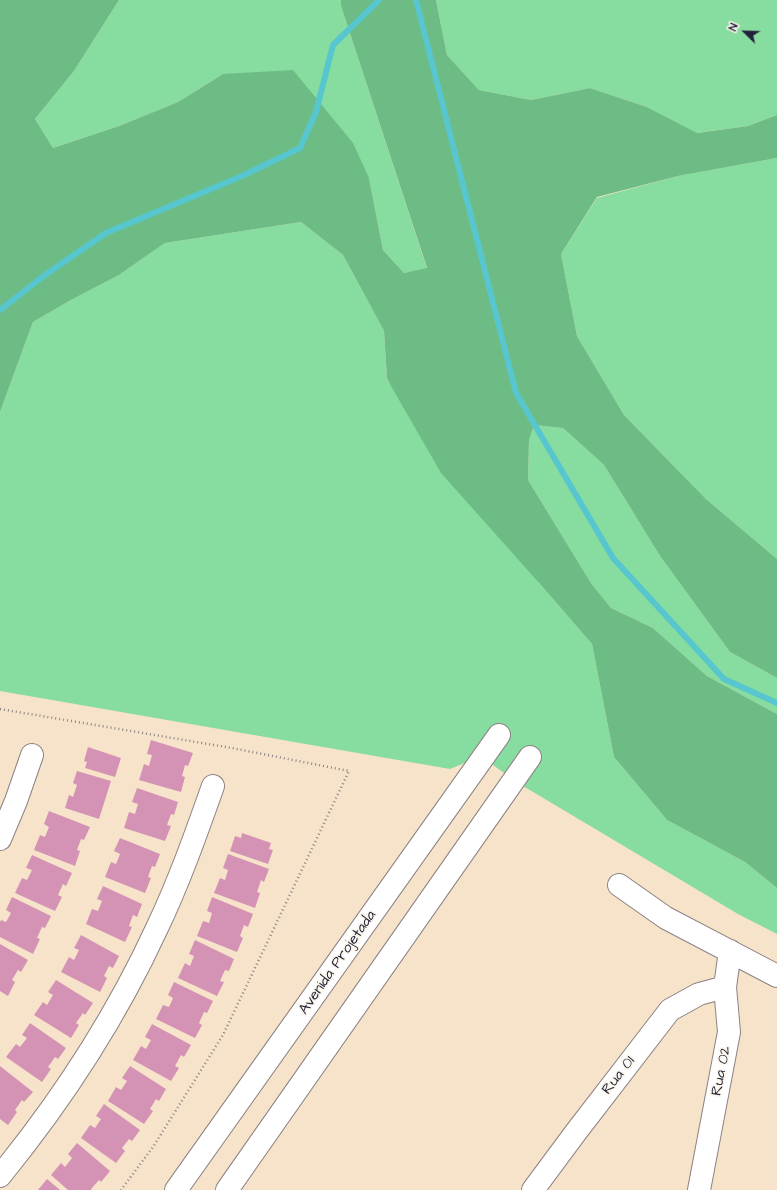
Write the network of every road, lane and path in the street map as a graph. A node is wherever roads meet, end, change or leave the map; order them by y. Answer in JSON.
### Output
{"nodes":[{"id":1,"x":0,"y":709,"type":"edge"},
{"id":2,"x":499,"y":735,"type":"dead end"},
{"id":3,"x":32,"y":755,"type":"dead end"},
{"id":4,"x":530,"y":757,"type":"dead end"},
{"id":5,"x":213,"y":786,"type":"dead end"},
{"id":6,"x":0,"y":839,"type":"edge"},
{"id":7,"x":619,"y":885,"type":"dead end"},
{"id":8,"x":730,"y":951,"type":"junction"},
{"id":9,"x":777,"y":976,"type":"edge"},
{"id":10,"x":725,"y":987,"type":"junction"},
{"id":11,"x":0,"y":1176,"type":"edge"},
{"id":12,"x":121,"y":1190,"type":"edge"},
{"id":13,"x":176,"y":1190,"type":"edge"},
{"id":14,"x":227,"y":1190,"type":"edge"},
{"id":15,"x":533,"y":1190,"type":"edge"},
{"id":16,"x":699,"y":1190,"type":"edge"}],
"edges":[{"from":1,"to":12,"type":"path"},
{"from":2,"to":13,"type":"street","name":"Avenida Projetada"},
{"from":3,"to":6,"type":"street"},
{"from":4,"to":14,"type":"street"},
{"from":5,"to":11,"type":"street"},
{"from":7,"to":8,"type":"street"},
{"from":8,"to":9,"type":"street"},
{"from":8,"to":10,"type":"street","name":"Rua 02"},
{"from":10,"to":15,"type":"street","name":"Rua 01"},
{"from":10,"to":16,"type":"street","name":"Rua 02"}]}
